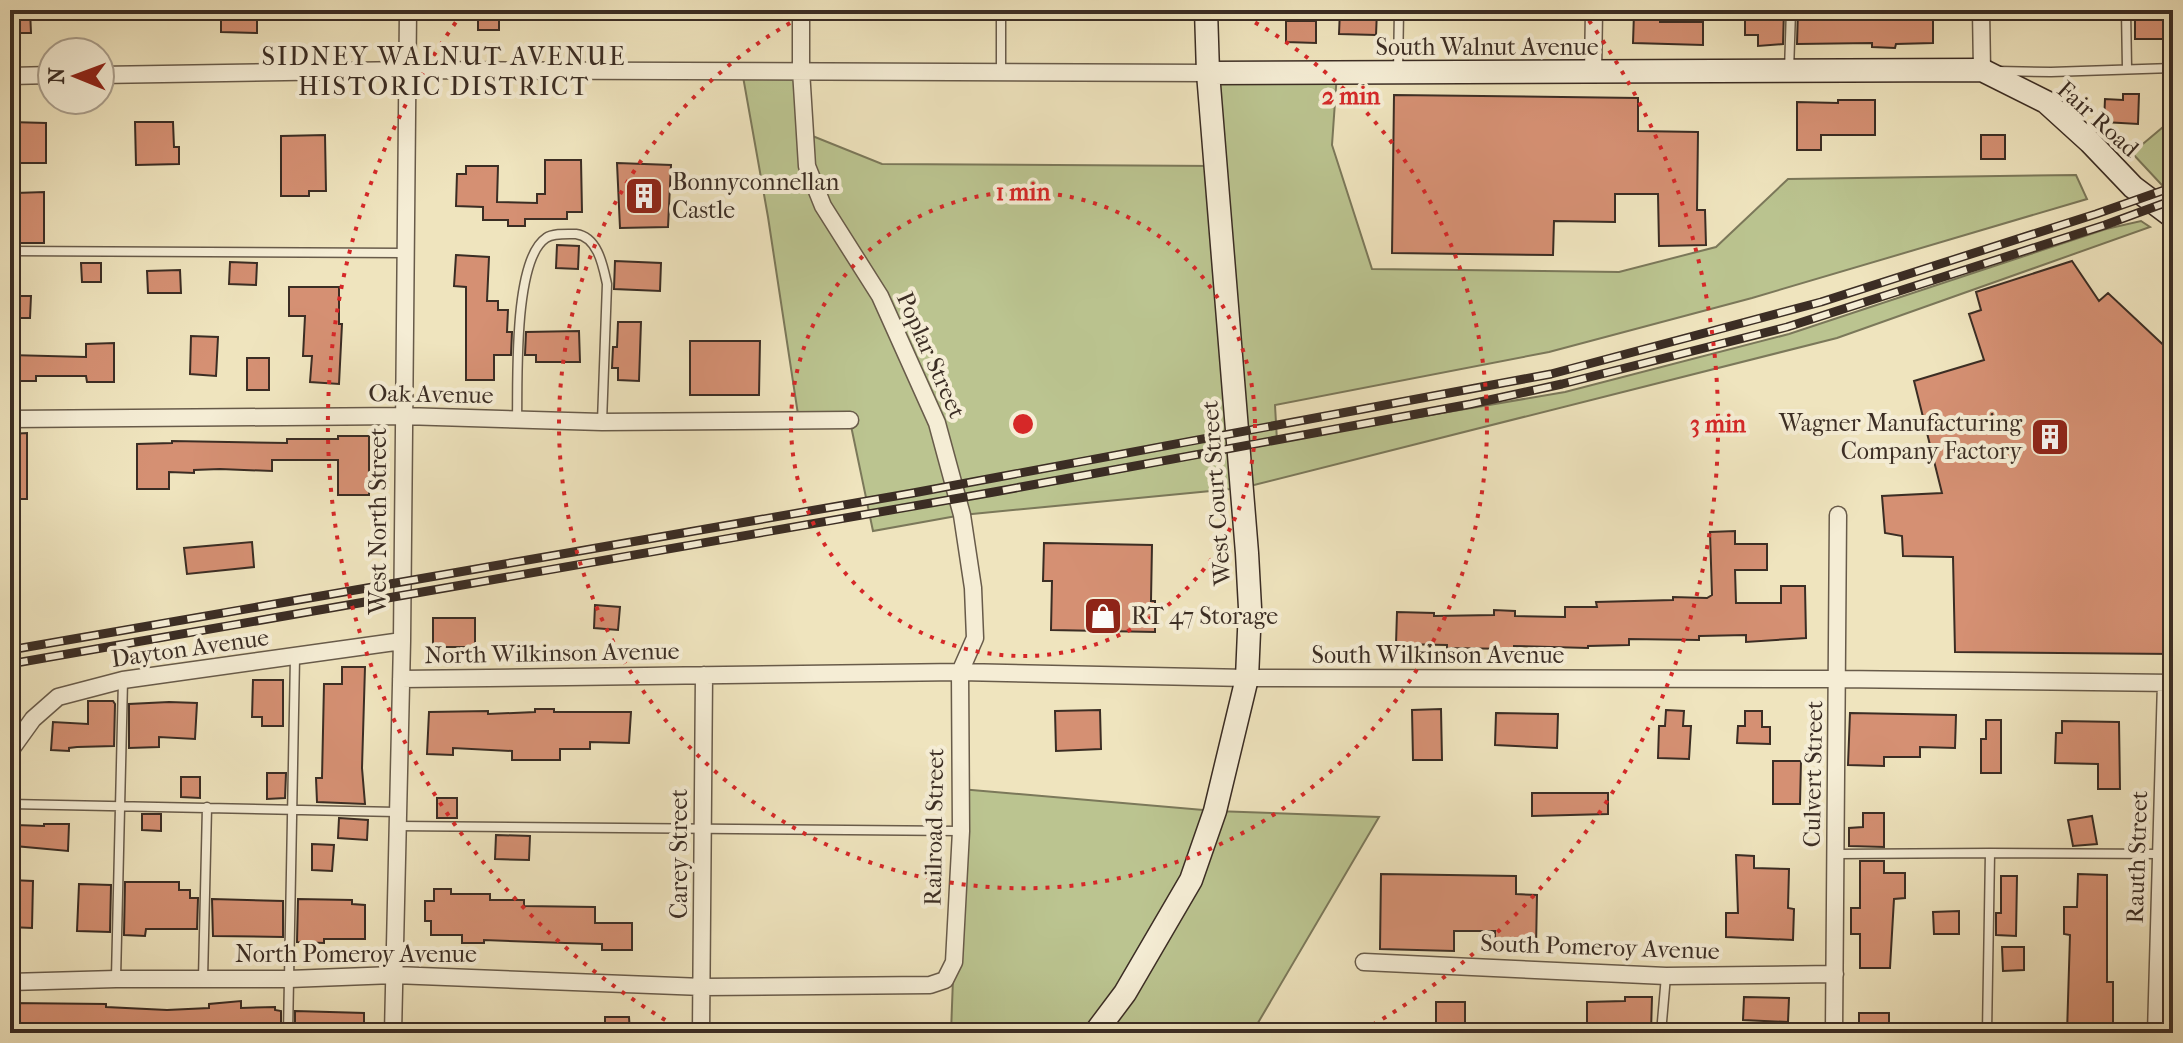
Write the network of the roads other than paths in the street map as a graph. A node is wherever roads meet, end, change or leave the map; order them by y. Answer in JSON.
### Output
{"nodes":[{"id":1,"x":408,"y":10,"type":"edge"},
{"id":2,"x":801,"y":10,"type":"edge"},
{"id":3,"x":1001,"y":10,"type":"edge"},
{"id":4,"x":1206,"y":10,"type":"edge"},
{"id":5,"x":1399,"y":10,"type":"edge"},
{"id":6,"x":1594,"y":10,"type":"edge"},
{"id":7,"x":1791,"y":10,"type":"edge"},
{"id":8,"x":1981,"y":10,"type":"edge"},
{"id":9,"x":2126,"y":10,"type":"edge"},
{"id":10,"x":2127,"y":68,"type":"junction"},
{"id":11,"x":2173,"y":68,"type":"edge"},
{"id":12,"x":407,"y":70,"type":"junction"},
{"id":13,"x":801,"y":70,"type":"junction"},
{"id":14,"x":1982,"y":70,"type":"junction"},
{"id":15,"x":1001,"y":72,"type":"junction"},
{"id":16,"x":1789,"y":72,"type":"junction"},
{"id":17,"x":1208,"y":73,"type":"junction"},
{"id":18,"x":1398,"y":73,"type":"junction"},
{"id":19,"x":1593,"y":73,"type":"junction"},
{"id":20,"x":36,"y":75,"type":"edge"},
{"id":21,"x":116,"y":75,"type":"edge"},
{"id":22,"x":10,"y":76,"type":"edge"},
{"id":23,"x":2173,"y":217,"type":"edge"},
{"id":24,"x":10,"y":251,"type":"edge"},
{"id":25,"x":404,"y":253,"type":"junction"},
{"id":26,"x":403,"y":416,"type":"junction"},
{"id":27,"x":10,"y":419,"type":"edge"},
{"id":28,"x":517,"y":420,"type":"junction"},
{"id":29,"x":850,"y":420,"type":"dead end"},
{"id":30,"x":602,"y":422,"type":"junction"},
{"id":31,"x":1838,"y":515,"type":"dead end"},
{"id":32,"x":402,"y":641,"type":"junction"},
{"id":33,"x":295,"y":657,"type":"junction"},
{"id":34,"x":960,"y":672,"type":"junction"},
{"id":35,"x":704,"y":675,"type":"junction"},
{"id":36,"x":1247,"y":678,"type":"junction"},
{"id":37,"x":401,"y":679,"type":"junction"},
{"id":38,"x":1838,"y":679,"type":"junction"},
{"id":39,"x":123,"y":680,"type":"junction"},
{"id":40,"x":2169,"y":683,"type":"edge"},
{"id":41,"x":10,"y":751,"type":"edge"},
{"id":42,"x":10,"y":804,"type":"edge"},
{"id":43,"x":121,"y":805,"type":"junction"},
{"id":44,"x":207,"y":807,"type":"junction"},
{"id":45,"x":292,"y":810,"type":"junction"},
{"id":46,"x":396,"y":819,"type":"junction"},
{"id":47,"x":703,"y":830,"type":"junction"},
{"id":48,"x":961,"y":831,"type":"junction"},
{"id":49,"x":1990,"y":853,"type":"junction"},
{"id":50,"x":1836,"y":854,"type":"junction"},
{"id":51,"x":2165,"y":859,"type":"edge"},
{"id":52,"x":1364,"y":962,"type":"dead end"},
{"id":53,"x":1835,"y":974,"type":"junction"},
{"id":54,"x":394,"y":975,"type":"junction"},
{"id":55,"x":1666,"y":976,"type":"junction"},
{"id":56,"x":116,"y":979,"type":"junction"},
{"id":57,"x":203,"y":979,"type":"junction"},
{"id":58,"x":289,"y":979,"type":"junction"},
{"id":59,"x":10,"y":982,"type":"edge"},
{"id":60,"x":703,"y":987,"type":"junction"},
{"id":61,"x":288,"y":1033,"type":"edge"},
{"id":62,"x":393,"y":1033,"type":"edge"},
{"id":63,"x":701,"y":1033,"type":"edge"},
{"id":64,"x":1095,"y":1033,"type":"edge"},
{"id":65,"x":1661,"y":1033,"type":"edge"},
{"id":66,"x":1834,"y":1033,"type":"edge"},
{"id":67,"x":1987,"y":1033,"type":"edge"},
{"id":68,"x":2156,"y":1033,"type":"edge"}],
"edges":[{"from":1,"to":12,"type":"street","name":"West North Street"},
{"from":2,"to":13,"type":"street","name":"Poplar Street"},
{"from":3,"to":15,"type":"lane"},
{"from":4,"to":17,"type":"main road","name":"West Court Street"},
{"from":5,"to":18,"type":"lane"},
{"from":6,"to":19,"type":"street"},
{"from":7,"to":16,"type":"lane"},
{"from":8,"to":14,"type":"street"},
{"from":9,"to":10,"type":"lane"},
{"from":10,"to":11,"type":"lane","name":"South Walnut Avenue"},
{"from":10,"to":14,"type":"lane","name":"South Walnut Avenue"},
{"from":12,"to":13,"type":"street","name":"South Walnut Avenue"},
{"from":12,"to":21,"type":"street","name":"South Walnut Avenue"},
{"from":12,"to":25,"type":"street","name":"West North Street"},
{"from":13,"to":15,"type":"street","name":"South Walnut Avenue"},
{"from":13,"to":34,"type":"street","name":"Poplar Street"},
{"from":14,"to":16,"type":"main road","name":"South Walnut Avenue"},
{"from":14,"to":23,"type":"main road","name":"Fair Road"},
{"from":15,"to":17,"type":"street","name":"South Walnut Avenue"},
{"from":16,"to":19,"type":"main road","name":"South Walnut Avenue"},
{"from":17,"to":18,"type":"main road","name":"South Walnut Avenue"},
{"from":17,"to":36,"type":"main road","name":"West Court Street"},
{"from":18,"to":19,"type":"main road","name":"South Walnut Avenue"},
{"from":20,"to":22,"type":"street"},
{"from":24,"to":25,"type":"lane"},
{"from":25,"to":26,"type":"street","name":"West North Street"},
{"from":26,"to":27,"type":"street","name":"Oak Avenue"},
{"from":26,"to":28,"type":"street","name":"Oak Avenue"},
{"from":26,"to":32,"type":"street","name":"West North Street"},
{"from":28,"to":30,"type":"street","name":"Oak Avenue"},
{"from":28,"to":30,"type":"lane"},
{"from":29,"to":30,"type":"street","name":"Oak Avenue"},
{"from":31,"to":38,"type":"street","name":"Culvert Street"},
{"from":32,"to":33,"type":"street","name":"Dayton Avenue"},
{"from":32,"to":37,"type":"street","name":"West North Street"},
{"from":33,"to":39,"type":"street","name":"Dayton Avenue"},
{"from":33,"to":45,"type":"lane"},
{"from":34,"to":35,"type":"street","name":"South Wilkinson Avenue"},
{"from":34,"to":36,"type":"street","name":"South Wilkinson Avenue"},
{"from":34,"to":48,"type":"street","name":"Railroad Street"},
{"from":35,"to":37,"type":"street","name":"North Wilkinson Avenue"},
{"from":35,"to":47,"type":"street","name":"Carey Street"},
{"from":36,"to":38,"type":"street","name":"South Wilkinson Avenue"},
{"from":36,"to":64,"type":"main road","name":"West Court Street"},
{"from":37,"to":46,"type":"street","name":"West North Street"},
{"from":38,"to":40,"type":"street","name":"South Wilkinson Avenue"},
{"from":38,"to":50,"type":"street","name":"Culvert Street"},
{"from":39,"to":41,"type":"street","name":"Dayton Avenue"},
{"from":39,"to":43,"type":"lane"},
{"from":40,"to":51,"type":"street","name":"Rauth Street"},
{"from":42,"to":43,"type":"lane"},
{"from":43,"to":44,"type":"lane"},
{"from":43,"to":56,"type":"lane"},
{"from":44,"to":45,"type":"lane"},
{"from":44,"to":57,"type":"lane"},
{"from":45,"to":46,"type":"lane"},
{"from":45,"to":58,"type":"lane"},
{"from":46,"to":47,"type":"lane"},
{"from":46,"to":54,"type":"street","name":"West North Street"},
{"from":47,"to":48,"type":"lane"},
{"from":47,"to":60,"type":"street","name":"Carey Street"},
{"from":48,"to":60,"type":"street","name":"Railroad Street"},
{"from":49,"to":50,"type":"lane"},
{"from":49,"to":51,"type":"lane"},
{"from":49,"to":67,"type":"lane"},
{"from":50,"to":53,"type":"street","name":"Culvert Street"},
{"from":51,"to":68,"type":"street","name":"Rauth Street"},
{"from":52,"to":55,"type":"street","name":"South Pomeroy Avenue"},
{"from":53,"to":55,"type":"street","name":"South Pomeroy Avenue"},
{"from":53,"to":66,"type":"street","name":"Culvert Street"},
{"from":54,"to":58,"type":"street","name":"North Pomeroy Avenue"},
{"from":54,"to":60,"type":"street","name":"North Pomeroy Avenue"},
{"from":54,"to":62,"type":"street","name":"West North Street"},
{"from":55,"to":65,"type":"lane"},
{"from":56,"to":57,"type":"street","name":"North Pomeroy Avenue"},
{"from":56,"to":59,"type":"street","name":"North Pomeroy Avenue"},
{"from":57,"to":58,"type":"street","name":"North Pomeroy Avenue"},
{"from":58,"to":61,"type":"lane"},
{"from":60,"to":63,"type":"street","name":"Carey Street"}]}
